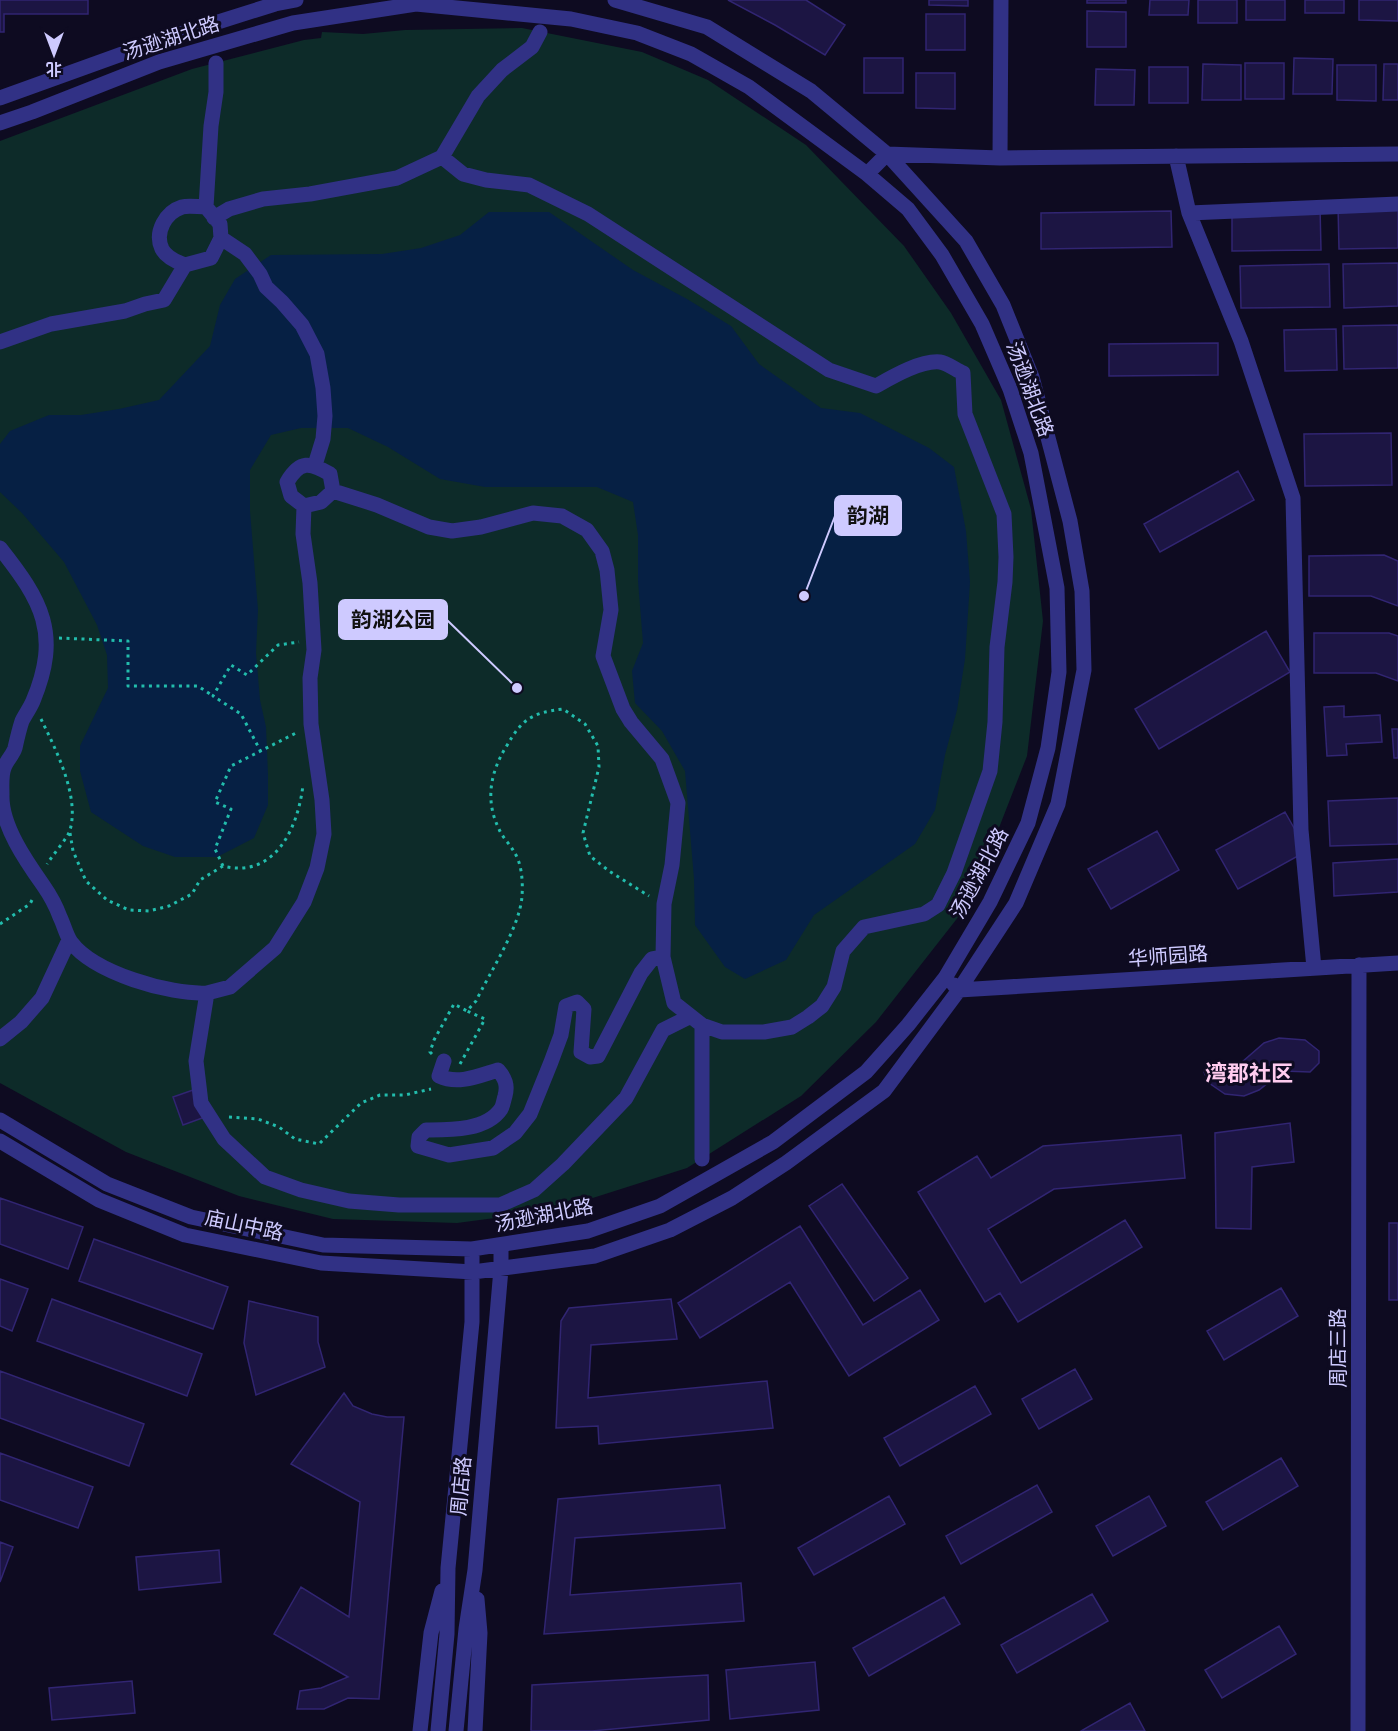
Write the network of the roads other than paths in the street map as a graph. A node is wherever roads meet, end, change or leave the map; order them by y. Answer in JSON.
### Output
{"nodes":[{"id":1,"x":296,"y":0,"type":"edge"},
{"id":2,"x":615,"y":0,"type":"edge"},
{"id":3,"x":1001,"y":0,"type":"edge"},
{"id":4,"x":540,"y":32,"type":"dead end"},
{"id":5,"x":216,"y":63,"type":"dead end"},
{"id":6,"x":0,"y":98,"type":"edge"},
{"id":7,"x":0,"y":123,"type":"edge"},
{"id":8,"x":887,"y":154,"type":"junction"},
{"id":9,"x":1398,"y":154,"type":"edge"},
{"id":10,"x":1176,"y":156,"type":"junction"},
{"id":11,"x":442,"y":157,"type":"junction"},
{"id":12,"x":1000,"y":159,"type":"junction"},
{"id":13,"x":867,"y":174,"type":"junction"},
{"id":14,"x":1398,"y":204,"type":"edge"},
{"id":15,"x":210,"y":213,"type":"junction"},
{"id":16,"x":1189,"y":213,"type":"junction"},
{"id":17,"x":221,"y":238,"type":"junction"},
{"id":18,"x":185,"y":265,"type":"junction"},
{"id":19,"x":0,"y":342,"type":"edge"},
{"id":20,"x":315,"y":465,"type":"junction"},
{"id":21,"x":333,"y":491,"type":"junction"},
{"id":22,"x":304,"y":506,"type":"junction"},
{"id":23,"x":0,"y":548,"type":"edge"},
{"id":24,"x":69,"y":940,"type":"junction"},
{"id":25,"x":663,"y":957,"type":"junction"},
{"id":26,"x":1398,"y":963,"type":"edge"},
{"id":27,"x":1359,"y":965,"type":"junction"},
{"id":28,"x":1314,"y":968,"type":"junction"},
{"id":29,"x":945,"y":978,"type":"junction"},
{"id":30,"x":959,"y":990,"type":"junction"},
{"id":31,"x":207,"y":993,"type":"junction"},
{"id":32,"x":697,"y":1020,"type":"junction"},
{"id":33,"x":0,"y":1040,"type":"edge"},
{"id":34,"x":444,"y":1060,"type":"road end"},
{"id":35,"x":0,"y":1120,"type":"edge"},
{"id":36,"x":0,"y":1141,"type":"edge"},
{"id":37,"x":702,"y":1159,"type":"dead end"},
{"id":38,"x":501,"y":1245,"type":"junction"},
{"id":39,"x":472,"y":1249,"type":"junction"},
{"id":40,"x":501,"y":1269,"type":"junction"},
{"id":41,"x":472,"y":1272,"type":"junction"},
{"id":42,"x":448,"y":1568,"type":"junction"},
{"id":43,"x":475,"y":1570,"type":"junction"},
{"id":44,"x":420,"y":1731,"type":"edge"},
{"id":45,"x":438,"y":1731,"type":"edge"},
{"id":46,"x":456,"y":1731,"type":"edge"},
{"id":47,"x":475,"y":1731,"type":"edge"},
{"id":48,"x":1358,"y":1731,"type":"edge"}],
"edges":[{"from":1,"to":6,"type":"street","name":"汤逊湖北路"},
{"from":2,"to":8,"type":"street","name":"汤逊湖北路"},
{"from":3,"to":12,"type":"street"},
{"from":4,"to":11,"type":"street"},
{"from":5,"to":15,"type":"street"},
{"from":7,"to":13,"type":"street","name":"汤逊湖北路"},
{"from":8,"to":12,"type":"street"},
{"from":8,"to":13,"type":"street"},
{"from":8,"to":30,"type":"street","name":"汤逊湖北路"},
{"from":9,"to":10,"type":"street"},
{"from":10,"to":12,"type":"street"},
{"from":10,"to":16,"type":"street"},
{"from":11,"to":15,"type":"street"},
{"from":11,"to":32,"type":"street"},
{"from":13,"to":29,"type":"street","name":"汤逊湖北路"},
{"from":14,"to":16,"type":"street"},
{"from":15,"to":17,"type":"street"},
{"from":15,"to":18,"type":"street"},
{"from":16,"to":28,"type":"street"},
{"from":17,"to":18,"type":"street"},
{"from":17,"to":20,"type":"street"},
{"from":18,"to":19,"type":"street"},
{"from":20,"to":21,"type":"street"},
{"from":20,"to":22,"type":"street"},
{"from":21,"to":22,"type":"street"},
{"from":21,"to":25,"type":"street"},
{"from":22,"to":31,"type":"street"},
{"from":23,"to":24,"type":"street"},
{"from":24,"to":31,"type":"street"},
{"from":24,"to":33,"type":"street"},
{"from":25,"to":32,"type":"street"},
{"from":25,"to":34,"type":"street"},
{"from":26,"to":27,"type":"street","name":"华师园路"},
{"from":27,"to":28,"type":"street","name":"华师园路"},
{"from":27,"to":48,"type":"street","name":"周店三路"},
{"from":28,"to":30,"type":"street","name":"华师园路"},
{"from":29,"to":30,"type":"street"},
{"from":29,"to":38,"type":"street","name":"汤逊湖北路"},
{"from":30,"to":40,"type":"street","name":"汤逊湖北路"},
{"from":31,"to":32,"type":"street"},
{"from":32,"to":37,"type":"street"},
{"from":35,"to":39,"type":"street","name":"庙山中路"},
{"from":36,"to":41,"type":"street","name":"庙山中路"},
{"from":38,"to":39,"type":"street","name":"汤逊湖北路"},
{"from":38,"to":40,"type":"street","name":"周店路"},
{"from":39,"to":41,"type":"street","name":"汤逊湖北路"},
{"from":40,"to":41,"type":"street","name":"庙山中路"},
{"from":40,"to":43,"type":"street","name":"周店路"},
{"from":41,"to":42,"type":"street","name":"周店路"},
{"from":42,"to":44,"type":"street"},
{"from":42,"to":45,"type":"street","name":"周店路"},
{"from":43,"to":46,"type":"street","name":"周店路"},
{"from":43,"to":47,"type":"street"}]}
